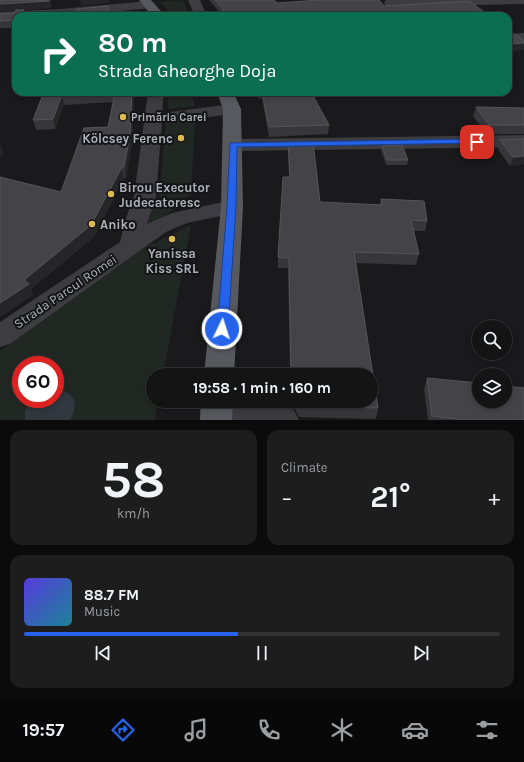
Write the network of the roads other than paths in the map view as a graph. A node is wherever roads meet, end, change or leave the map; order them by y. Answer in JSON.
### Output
{"nodes":[{"id":1,"x":194,"y":0,"type":"edge"},
{"id":2,"x":519,"y":1,"type":"edge"},
{"id":3,"x":147,"y":2,"type":"edge"},
{"id":4,"x":390,"y":3,"type":"dead end"},
{"id":5,"x":524,"y":11,"type":"edge"},
{"id":6,"x":68,"y":12,"type":"edge"},
{"id":7,"x":156,"y":12,"type":"edge"},
{"id":8,"x":199,"y":12,"type":"edge"},
{"id":9,"x":12,"y":15,"type":"edge"},
{"id":10,"x":0,"y":16,"type":"edge"},
{"id":11,"x":524,"y":37,"type":"edge"},
{"id":12,"x":512,"y":38,"type":"edge"},
{"id":13,"x":156,"y":96,"type":"edge"},
{"id":14,"x":228,"y":101,"type":"edge"},
{"id":15,"x":154,"y":119,"type":"junction"},
{"id":16,"x":524,"y":141,"type":"edge"},
{"id":17,"x":233,"y":145,"type":"junction"},
{"id":18,"x":232,"y":207,"type":"junction"},
{"id":19,"x":131,"y":247,"type":"junction"},
{"id":20,"x":0,"y":336,"type":"edge"},
{"id":21,"x":220,"y":368,"type":"edge"},
{"id":22,"x":216,"y":411,"type":"edge"},
{"id":23,"x":283,"y":420,"type":"edge"}],
"edges":[{"from":1,"to":8,"type":"street"},
{"from":2,"to":4,"type":"street"},
{"from":2,"to":5,"type":"street"},
{"from":3,"to":6,"type":"street"},
{"from":3,"to":7,"type":"main road"},
{"from":9,"to":10,"type":"street"},
{"from":11,"to":12,"type":"street"},
{"from":13,"to":15,"type":"street","name":"Strada Parcul Romei"},
{"from":14,"to":15,"type":"street"},
{"from":14,"to":17,"type":"main road"},
{"from":15,"to":19,"type":"street","name":"Strada Parcul Romei"},
{"from":16,"to":17,"type":"street"},
{"from":17,"to":18,"type":"main road"},
{"from":18,"to":19,"type":"street","name":"Strada Parcul Romei"},
{"from":18,"to":21,"type":"main road"},
{"from":19,"to":20,"type":"street","name":"Strada Parcul Romei"},
{"from":22,"to":23,"type":"street"}]}
